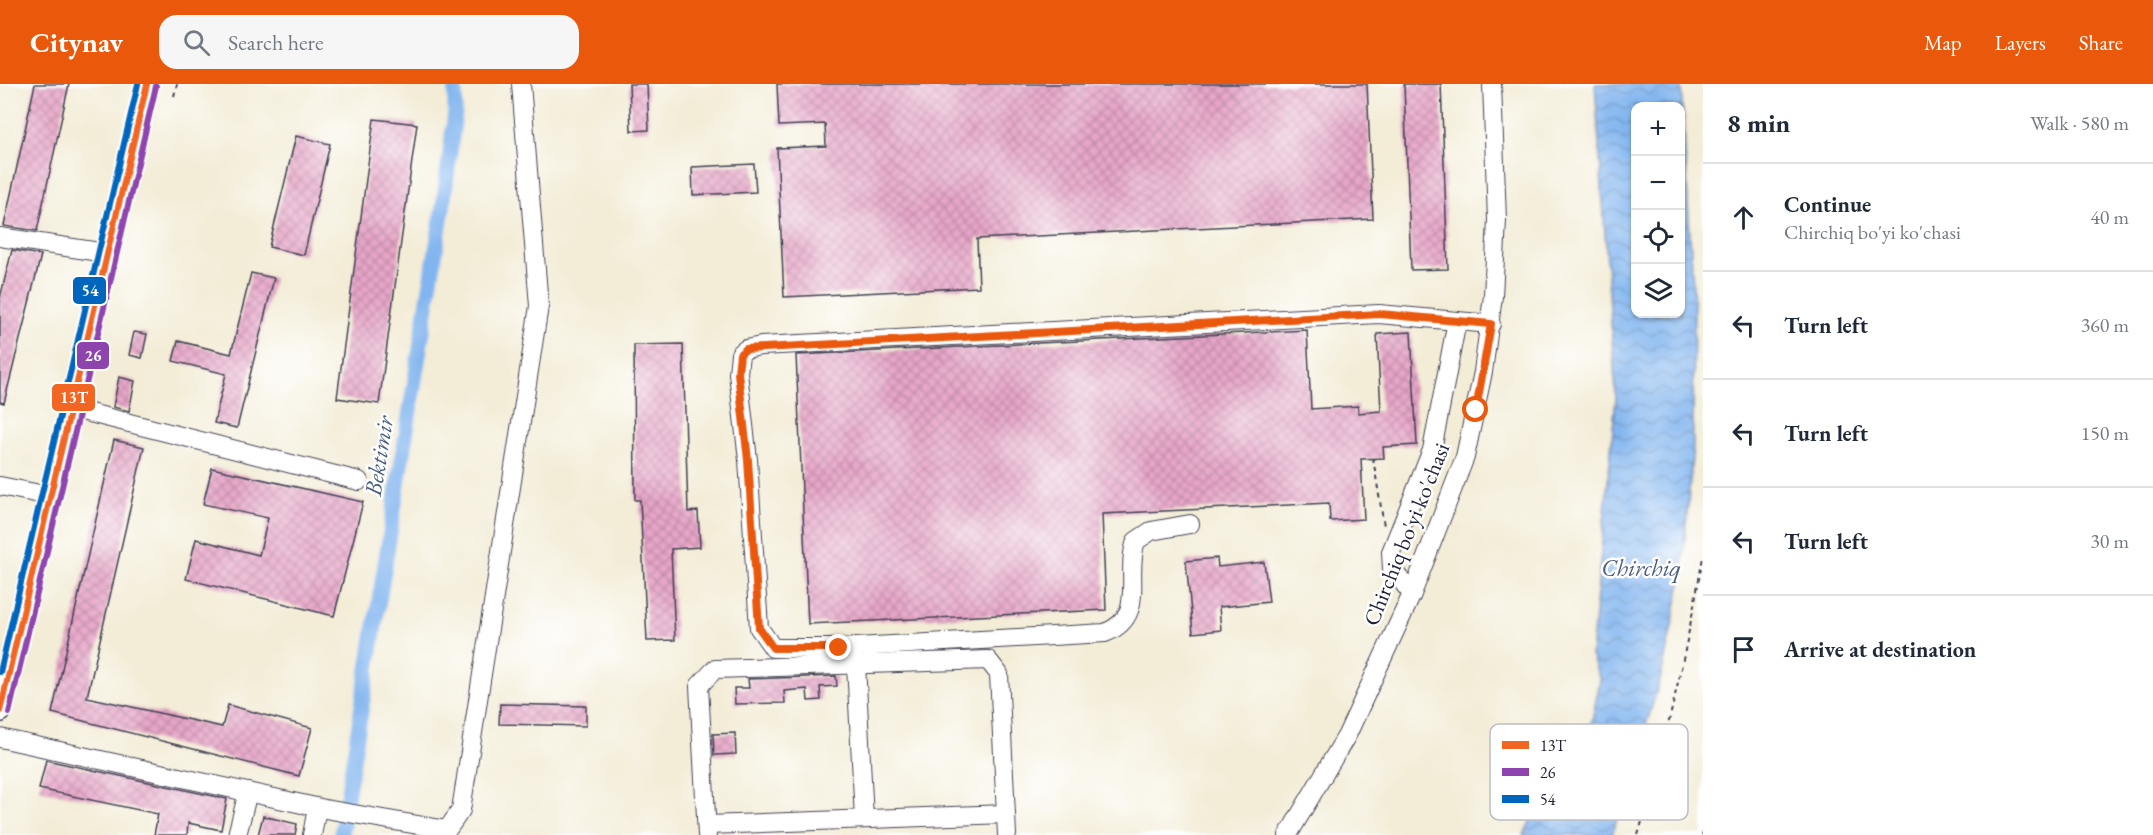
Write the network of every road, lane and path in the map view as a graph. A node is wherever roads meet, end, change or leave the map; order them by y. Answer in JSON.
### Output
{"nodes":[{"id":1,"x":133,"y":84,"type":"edge"},
{"id":2,"x":147,"y":84,"type":"edge"},
{"id":3,"x":177,"y":84,"type":"edge"},
{"id":4,"x":521,"y":84,"type":"edge"},
{"id":5,"x":1492,"y":84,"type":"edge"},
{"id":6,"x":174,"y":96,"type":"dead end"},
{"id":7,"x":0,"y":237,"type":"edge"},
{"id":8,"x":100,"y":253,"type":"junction"},
{"id":9,"x":1458,"y":321,"type":"junction"},
{"id":10,"x":1491,"y":324,"type":"junction"},
{"id":11,"x":70,"y":408,"type":"junction"},
{"id":12,"x":1373,"y":458,"type":"dead end"},
{"id":13,"x":359,"y":481,"type":"dead end"},
{"id":14,"x":0,"y":486,"type":"edge"},
{"id":15,"x":35,"y":493,"type":"junction"},
{"id":16,"x":1190,"y":524,"type":"dead end"},
{"id":17,"x":1391,"y":552,"type":"junction"},
{"id":18,"x":1703,"y":557,"type":"edge"},
{"id":19,"x":1412,"y":594,"type":"junction"},
{"id":20,"x":0,"y":644,"type":"edge"},
{"id":21,"x":856,"y":664,"type":"junction"},
{"id":22,"x":0,"y":711,"type":"edge"},
{"id":23,"x":1670,"y":724,"type":"edge"},
{"id":24,"x":0,"y":738,"type":"edge"},
{"id":25,"x":248,"y":792,"type":"junction"},
{"id":26,"x":321,"y":808,"type":"junction"},
{"id":27,"x":1006,"y":814,"type":"junction"},
{"id":28,"x":864,"y":819,"type":"junction"},
{"id":29,"x":1643,"y":820,"type":"edge"},
{"id":30,"x":707,"y":830,"type":"edge"},
{"id":31,"x":237,"y":835,"type":"edge"},
{"id":32,"x":312,"y":835,"type":"edge"},
{"id":33,"x":1007,"y":835,"type":"edge"},
{"id":34,"x":1288,"y":835,"type":"edge"},
{"id":35,"x":1638,"y":835,"type":"edge"}],
"edges":[{"from":1,"to":8,"type":"main road"},
{"from":2,"to":8,"type":"main road"},
{"from":3,"to":6,"type":"path"},
{"from":4,"to":26,"type":"street"},
{"from":5,"to":10,"type":"street","name":"Chirchiq bo'yi ko'chasi"},
{"from":7,"to":8,"type":"street"},
{"from":8,"to":11,"type":"main road"},
{"from":8,"to":15,"type":"main road"},
{"from":9,"to":10,"type":"street"},
{"from":9,"to":16,"type":"street"},
{"from":9,"to":17,"type":"street"},
{"from":10,"to":19,"type":"street","name":"Chirchiq bo'yi ko'chasi"},
{"from":11,"to":13,"type":"street"},
{"from":11,"to":22,"type":"main road"},
{"from":12,"to":17,"type":"path"},
{"from":14,"to":15,"type":"street"},
{"from":15,"to":20,"type":"main road"},
{"from":17,"to":19,"type":"street"},
{"from":18,"to":23,"type":"path"},
{"from":19,"to":34,"type":"street","name":"Chirchiq bo'yi ko'chasi"},
{"from":21,"to":27,"type":"street"},
{"from":21,"to":28,"type":"street"},
{"from":21,"to":30,"type":"street"},
{"from":24,"to":25,"type":"street"},
{"from":25,"to":26,"type":"street"},
{"from":25,"to":31,"type":"street"},
{"from":26,"to":32,"type":"street"},
{"from":27,"to":28,"type":"street"},
{"from":27,"to":33,"type":"street"},
{"from":28,"to":30,"type":"street"},
{"from":29,"to":35,"type":"path"}]}
